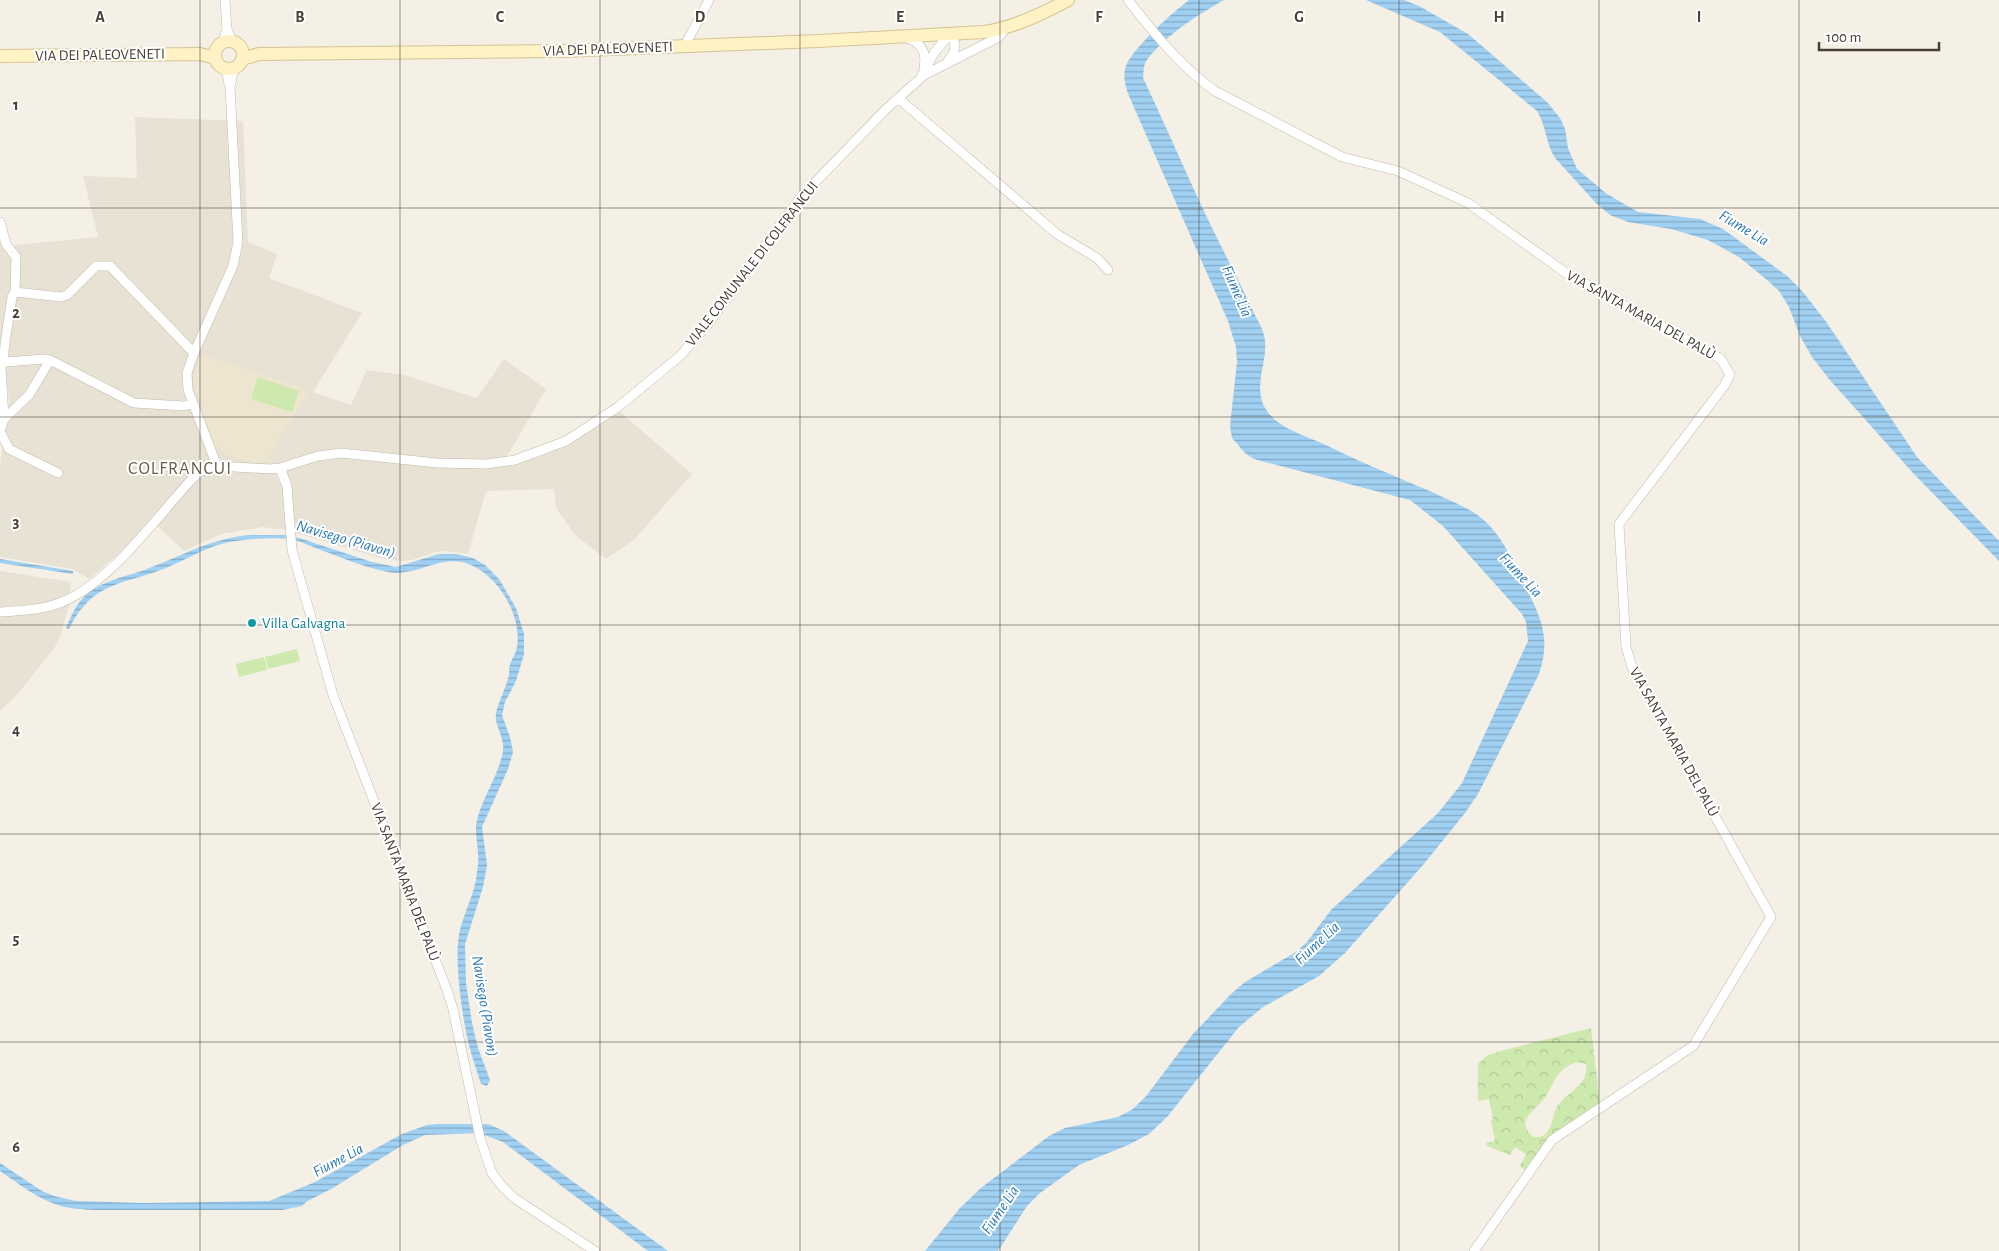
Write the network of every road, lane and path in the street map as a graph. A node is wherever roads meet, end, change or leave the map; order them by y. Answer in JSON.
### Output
{"nodes":[{"id":1,"x":225,"y":0,"type":"edge"},
{"id":2,"x":709,"y":0,"type":"edge"},
{"id":3,"x":1068,"y":0,"type":"edge"},
{"id":4,"x":1128,"y":0,"type":"edge"},
{"id":5,"x":1006,"y":27,"type":"junction"},
{"id":6,"x":954,"y":34,"type":"junction"},
{"id":7,"x":905,"y":37,"type":"junction"},
{"id":8,"x":684,"y":47,"type":"junction"},
{"id":9,"x":221,"y":48,"type":"junction"},
{"id":10,"x":0,"y":56,"type":"edge"},
{"id":11,"x":236,"y":61,"type":"junction"},
{"id":12,"x":948,"y":62,"type":"junction"},
{"id":13,"x":922,"y":74,"type":"junction"},
{"id":14,"x":898,"y":98,"type":"junction"},
{"id":15,"x":0,"y":222,"type":"edge"},
{"id":16,"x":1108,"y":270,"type":"dead end"},
{"id":17,"x":15,"y":292,"type":"junction"},
{"id":18,"x":194,"y":353,"type":"junction"},
{"id":19,"x":4,"y":360,"type":"junction"},
{"id":20,"x":50,"y":360,"type":"junction"},
{"id":21,"x":192,"y":404,"type":"junction"},
{"id":22,"x":4,"y":419,"type":"junction"},
{"id":23,"x":217,"y":466,"type":"junction"},
{"id":24,"x":280,"y":468,"type":"junction"},
{"id":25,"x":58,"y":474,"type":"dead end"},
{"id":26,"x":0,"y":612,"type":"edge"},
{"id":27,"x":595,"y":1251,"type":"edge"},
{"id":28,"x":1474,"y":1251,"type":"edge"}],
"edges":[{"from":1,"to":9,"type":"street"},
{"from":2,"to":8,"type":"street"},
{"from":3,"to":5,"type":"main road","name":"VIA DEI PALEOVENETI"},
{"from":4,"to":28,"type":"street","name":"VIA SANTA MARIA DEL PALÙ"},
{"from":5,"to":6,"type":"main road","name":"VIA DEI PALEOVENETI"},
{"from":5,"to":12,"type":"street","name":"VIALE COMUNALE DI COLFRANCUI"},
{"from":6,"to":7,"type":"main road","name":"VIA DEI PALEOVENETI"},
{"from":6,"to":12,"type":"street"},
{"from":6,"to":13,"type":"street","name":"VIALE COMUNALE DI COLFRANCUI"},
{"from":7,"to":8,"type":"main road","name":"VIA DEI PALEOVENETI"},
{"from":7,"to":13,"type":"street"},
{"from":8,"to":11,"type":"main road","name":"VIA DEI PALEOVENETI"},
{"from":9,"to":10,"type":"main road","name":"VIA DEI PALEOVENETI"},
{"from":9,"to":11,"type":"main road","name":"VIA DEI PALEOVENETI"},
{"from":9,"to":11,"type":"main road"},
{"from":11,"to":18,"type":"street"},
{"from":12,"to":13,"type":"street","name":"VIALE COMUNALE DI COLFRANCUI"},
{"from":13,"to":14,"type":"street","name":"VIALE COMUNALE DI COLFRANCUI"},
{"from":14,"to":16,"type":"street"},
{"from":14,"to":24,"type":"street","name":"VIALE COMUNALE DI COLFRANCUI"},
{"from":15,"to":17,"type":"street"},
{"from":17,"to":18,"type":"street"},
{"from":17,"to":19,"type":"street"},
{"from":18,"to":21,"type":"street"},
{"from":19,"to":20,"type":"street"},
{"from":19,"to":22,"type":"street"},
{"from":20,"to":21,"type":"street"},
{"from":20,"to":22,"type":"street"},
{"from":21,"to":23,"type":"street"},
{"from":22,"to":25,"type":"street"},
{"from":23,"to":24,"type":"street","name":"VIALE COMUNALE DI COLFRANCUI"},
{"from":23,"to":26,"type":"street"},
{"from":24,"to":27,"type":"street","name":"VIA SANTA MARIA DEL PALÙ"}]}
